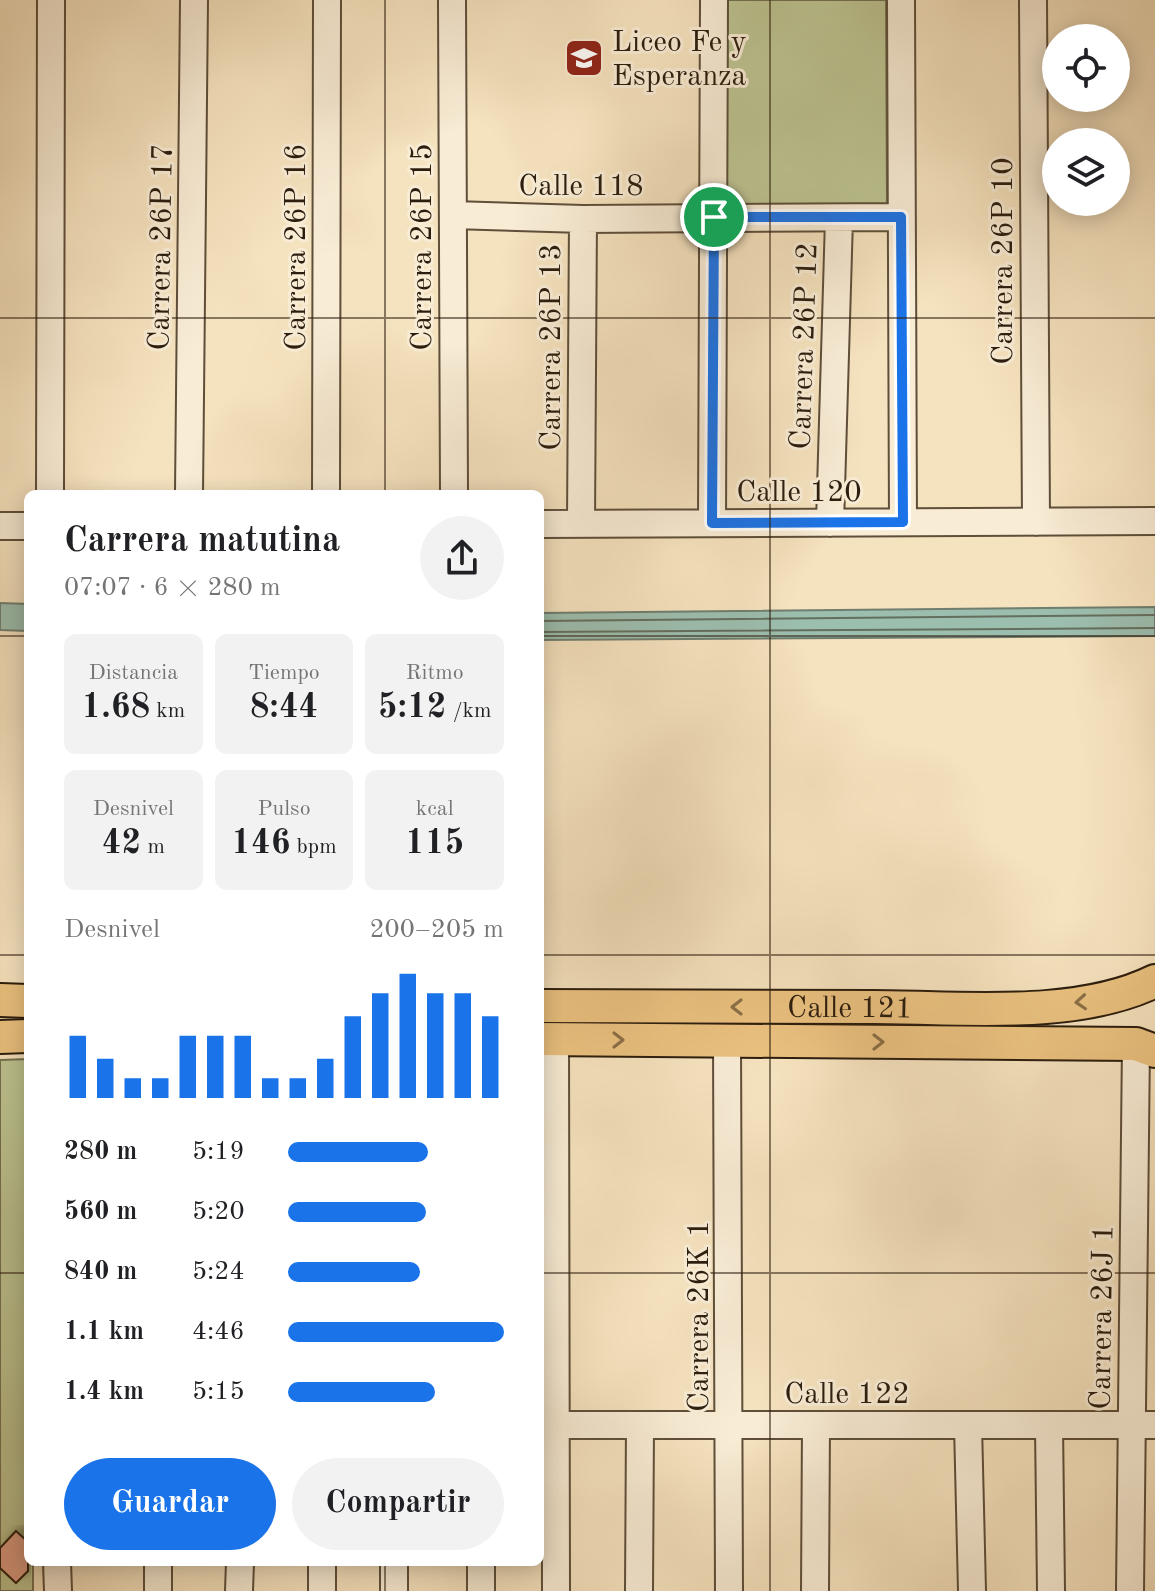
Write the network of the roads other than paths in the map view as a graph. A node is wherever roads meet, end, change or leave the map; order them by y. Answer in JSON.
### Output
{"nodes":[{"id":1,"x":51,"y":0,"type":"edge"},
{"id":2,"x":194,"y":0,"type":"edge"},
{"id":3,"x":327,"y":0,"type":"edge"},
{"id":4,"x":452,"y":0,"type":"edge"},
{"id":5,"x":714,"y":0,"type":"edge"},
{"id":6,"x":901,"y":0,"type":"edge"},
{"id":7,"x":1033,"y":0,"type":"edge"},
{"id":8,"x":453,"y":215,"type":"junction"},
{"id":9,"x":714,"y":217,"type":"junction"},
{"id":10,"x":901,"y":217,"type":"junction"},
{"id":11,"x":583,"y":219,"type":"junction"},
{"id":12,"x":839,"y":219,"type":"junction"},
{"id":13,"x":50,"y":490,"type":"edge"},
{"id":14,"x":189,"y":490,"type":"edge"},
{"id":15,"x":326,"y":490,"type":"edge"},
{"id":16,"x":454,"y":490,"type":"edge"},
{"id":17,"x":1155,"y":521,"type":"edge"},
{"id":18,"x":903,"y":522,"type":"junction"},
{"id":19,"x":1036,"y":522,"type":"junction"},
{"id":20,"x":712,"y":523,"type":"junction"},
{"id":21,"x":830,"y":523,"type":"junction"},
{"id":22,"x":544,"y":524,"type":"edge"},
{"id":23,"x":581,"y":524,"type":"junction"},
{"id":24,"x":0,"y":526,"type":"edge"},
{"id":25,"x":24,"y":526,"type":"edge"},
{"id":26,"x":1155,"y":981,"type":"edge"},
{"id":27,"x":0,"y":1000,"type":"edge"},
{"id":28,"x":24,"y":1001,"type":"edge"},
{"id":29,"x":544,"y":1006,"type":"edge"},
{"id":30,"x":24,"y":1036,"type":"edge"},
{"id":31,"x":0,"y":1037,"type":"edge"},
{"id":32,"x":548,"y":1039,"type":"edge"},
{"id":33,"x":727,"y":1040,"type":"junction"},
{"id":34,"x":1146,"y":1047,"type":"edge"},
{"id":35,"x":548,"y":1425,"type":"edge"},
{"id":36,"x":640,"y":1425,"type":"junction"},
{"id":37,"x":730,"y":1425,"type":"junction"},
{"id":38,"x":816,"y":1425,"type":"junction"},
{"id":39,"x":968,"y":1425,"type":"junction"},
{"id":40,"x":1049,"y":1425,"type":"junction"},
{"id":41,"x":1143,"y":1425,"type":"edge"},
{"id":42,"x":57,"y":1566,"type":"edge"},
{"id":43,"x":158,"y":1566,"type":"edge"},
{"id":44,"x":240,"y":1566,"type":"edge"},
{"id":45,"x":322,"y":1566,"type":"edge"},
{"id":46,"x":394,"y":1566,"type":"edge"},
{"id":47,"x":481,"y":1566,"type":"edge"},
{"id":48,"x":58,"y":1591,"type":"edge"},
{"id":49,"x":158,"y":1591,"type":"edge"},
{"id":50,"x":239,"y":1591,"type":"edge"},
{"id":51,"x":322,"y":1591,"type":"edge"},
{"id":52,"x":394,"y":1591,"type":"edge"},
{"id":53,"x":481,"y":1591,"type":"edge"},
{"id":54,"x":556,"y":1591,"type":"edge"},
{"id":55,"x":639,"y":1591,"type":"edge"},
{"id":56,"x":729,"y":1591,"type":"edge"},
{"id":57,"x":815,"y":1591,"type":"edge"},
{"id":58,"x":972,"y":1591,"type":"edge"},
{"id":59,"x":1051,"y":1591,"type":"edge"},
{"id":60,"x":1130,"y":1591,"type":"edge"}],
"edges":[{"from":1,"to":13,"type":"street"},
{"from":2,"to":14,"type":"street","name":"Carrera 26P 17"},
{"from":3,"to":15,"type":"street","name":"Carrera 26P 16"},
{"from":4,"to":8,"type":"street","name":"Carrera 26P 15"},
{"from":5,"to":9,"type":"street"},
{"from":6,"to":10,"type":"street"},
{"from":7,"to":19,"type":"street","name":"Carrera 26P 10"},
{"from":8,"to":11,"type":"street","name":"Calle 118"},
{"from":8,"to":16,"type":"street","name":"Carrera 26P 15"},
{"from":9,"to":11,"type":"street","name":"Calle 118"},
{"from":9,"to":12,"type":"street","name":"Calle 118"},
{"from":9,"to":20,"type":"street"},
{"from":10,"to":12,"type":"street","name":"Calle 118"},
{"from":10,"to":18,"type":"street"},
{"from":11,"to":23,"type":"street","name":"Carrera 26P 13"},
{"from":12,"to":21,"type":"street","name":"Carrera 26P 12"},
{"from":17,"to":19,"type":"street","name":"Calle 120"},
{"from":18,"to":19,"type":"street","name":"Calle 120"},
{"from":18,"to":21,"type":"street","name":"Calle 120"},
{"from":20,"to":21,"type":"street","name":"Calle 120"},
{"from":20,"to":23,"type":"street","name":"Calle 120"},
{"from":22,"to":23,"type":"street","name":"Calle 120"},
{"from":24,"to":25,"type":"street"},
{"from":26,"to":29,"type":"main road","name":"Calle 121","one_way":true},
{"from":27,"to":28,"type":"main road"},
{"from":30,"to":31,"type":"main road"},
{"from":32,"to":33,"type":"main road","name":"Calle 121","one_way":true},
{"from":32,"to":35,"type":"street"},
{"from":33,"to":34,"type":"main road","name":"Calle 121","one_way":true},
{"from":33,"to":37,"type":"street","name":"Carrera 26K 1"},
{"from":34,"to":41,"type":"street","name":"Carrera 26J 1"},
{"from":35,"to":36,"type":"street","name":"Calle 122"},
{"from":35,"to":54,"type":"street"},
{"from":36,"to":37,"type":"street","name":"Calle 122"},
{"from":36,"to":55,"type":"street"},
{"from":37,"to":38,"type":"street","name":"Calle 122"},
{"from":37,"to":56,"type":"street","name":"Carrera 26K 1"},
{"from":38,"to":39,"type":"street","name":"Calle 122"},
{"from":38,"to":57,"type":"street"},
{"from":39,"to":40,"type":"street","name":"Calle 122"},
{"from":39,"to":58,"type":"street"},
{"from":40,"to":41,"type":"street","name":"Calle 122"},
{"from":40,"to":59,"type":"street"},
{"from":41,"to":60,"type":"street","name":"Carrera 26J 1"},
{"from":42,"to":48,"type":"street"},
{"from":43,"to":49,"type":"street"},
{"from":44,"to":50,"type":"street"},
{"from":45,"to":51,"type":"street"},
{"from":46,"to":52,"type":"street"},
{"from":47,"to":53,"type":"street"}]}
